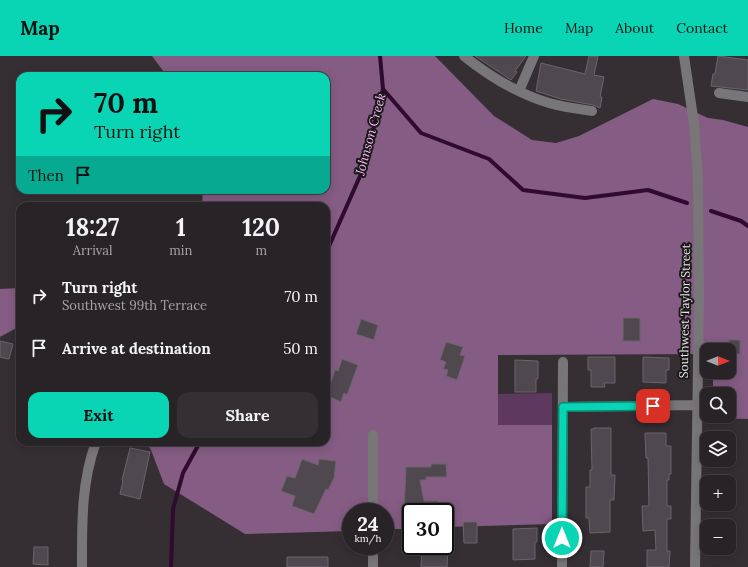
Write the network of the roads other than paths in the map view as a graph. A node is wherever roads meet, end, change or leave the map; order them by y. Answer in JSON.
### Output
{"nodes":[{"id":1,"x":464,"y":56,"type":"edge"},
{"id":2,"x":534,"y":56,"type":"edge"},
{"id":3,"x":684,"y":56,"type":"edge"},
{"id":4,"x":519,"y":91,"type":"junction"},
{"id":5,"x":719,"y":93,"type":"dead end"},
{"id":6,"x":748,"y":97,"type":"edge"},
{"id":7,"x":592,"y":111,"type":"dead end"},
{"id":8,"x":563,"y":362,"type":"dead end"},
{"id":9,"x":696,"y":405,"type":"junction"},
{"id":10,"x":563,"y":407,"type":"junction"},
{"id":11,"x":373,"y":435,"type":"dead end"},
{"id":12,"x":95,"y":446,"type":"edge"},
{"id":13,"x":373,"y":503,"type":"edge"},
{"id":14,"x":373,"y":555,"type":"edge"},
{"id":15,"x":82,"y":567,"type":"edge"},
{"id":16,"x":373,"y":567,"type":"edge"},
{"id":17,"x":562,"y":567,"type":"edge"},
{"id":18,"x":695,"y":567,"type":"edge"}],
"edges":[{"from":1,"to":4,"type":"street"},
{"from":2,"to":4,"type":"street"},
{"from":3,"to":9,"type":"street","name":"Southwest Taylor Street"},
{"from":4,"to":7,"type":"street"},
{"from":5,"to":6,"type":"street"},
{"from":8,"to":10,"type":"street"},
{"from":9,"to":10,"type":"street"},
{"from":9,"to":18,"type":"street","name":"Southwest Taylor Street"},
{"from":10,"to":17,"type":"street"},
{"from":11,"to":13,"type":"street"},
{"from":12,"to":15,"type":"street"},
{"from":14,"to":16,"type":"street"}]}
